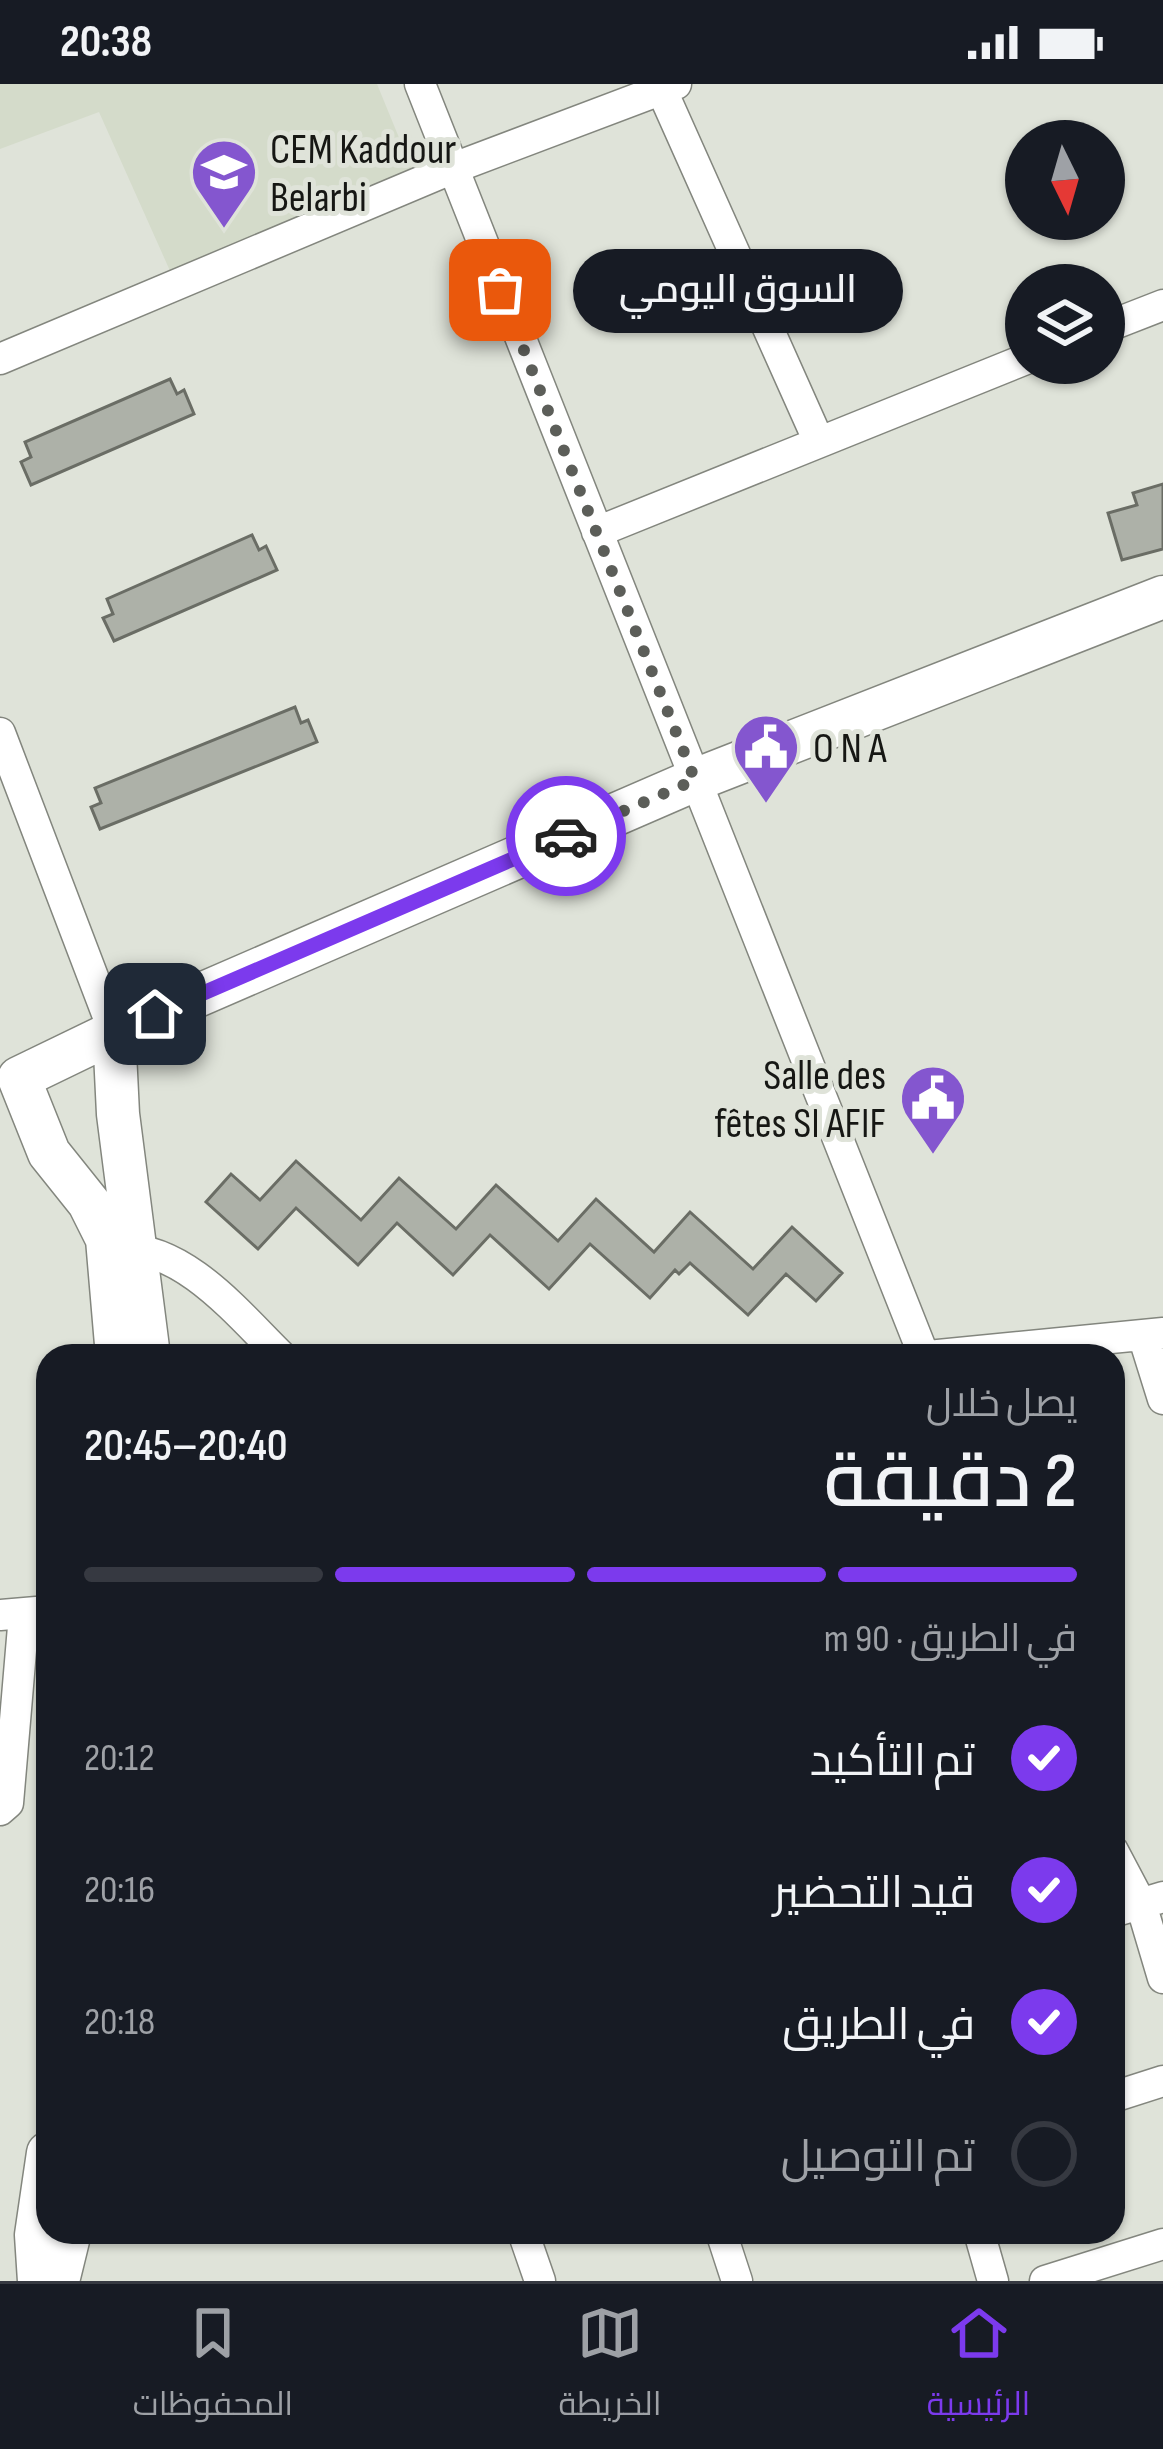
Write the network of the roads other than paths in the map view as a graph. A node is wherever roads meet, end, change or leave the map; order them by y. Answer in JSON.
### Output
{"nodes":[{"id":1,"x":419,"y":84,"type":"edge"},
{"id":2,"x":666,"y":86,"type":"edge"},
{"id":3,"x":451,"y":169,"type":"junction"},
{"id":4,"x":1163,"y":304,"type":"edge"},
{"id":5,"x":1125,"y":319,"type":"edge"},
{"id":6,"x":0,"y":359,"type":"edge"},
{"id":7,"x":1005,"y":367,"type":"edge"},
{"id":8,"x":819,"y":442,"type":"junction"},
{"id":9,"x":597,"y":532,"type":"junction"},
{"id":10,"x":1163,"y":597,"type":"edge"},
{"id":11,"x":0,"y":733,"type":"edge"},
{"id":12,"x":695,"y":780,"type":"junction"},
{"id":13,"x":114,"y":1032,"type":"junction"},
{"id":14,"x":9,"y":1082,"type":"edge"},
{"id":15,"x":122,"y":1249,"type":"junction"},
{"id":16,"x":1153,"y":1335,"type":"edge"},
{"id":17,"x":118,"y":1344,"type":"edge"},
{"id":18,"x":146,"y":1344,"type":"edge"},
{"id":19,"x":267,"y":1344,"type":"edge"},
{"id":20,"x":921,"y":1344,"type":"edge"},
{"id":21,"x":1056,"y":1344,"type":"edge"},
{"id":22,"x":1163,"y":1400,"type":"edge"},
{"id":23,"x":24,"y":1613,"type":"edge"},
{"id":24,"x":0,"y":1810,"type":"edge"},
{"id":25,"x":1125,"y":1875,"type":"edge"},
{"id":26,"x":1139,"y":1904,"type":"edge"},
{"id":27,"x":1163,"y":1978,"type":"edge"},
{"id":28,"x":1163,"y":2081,"type":"edge"},
{"id":29,"x":1125,"y":2093,"type":"edge"},
{"id":30,"x":37,"y":2244,"type":"edge"},
{"id":31,"x":67,"y":2244,"type":"edge"},
{"id":32,"x":527,"y":2244,"type":"edge"},
{"id":33,"x":725,"y":2244,"type":"edge"},
{"id":34,"x":982,"y":2244,"type":"edge"},
{"id":35,"x":1163,"y":2245,"type":"edge"},
{"id":36,"x":39,"y":2281,"type":"edge"},
{"id":37,"x":58,"y":2281,"type":"edge"},
{"id":38,"x":540,"y":2281,"type":"edge"},
{"id":39,"x":737,"y":2281,"type":"edge"},
{"id":40,"x":993,"y":2281,"type":"edge"},
{"id":41,"x":1045,"y":2281,"type":"edge"}],
"edges":[{"from":1,"to":3,"type":"street"},
{"from":2,"to":3,"type":"street"},
{"from":2,"to":8,"type":"street"},
{"from":3,"to":6,"type":"street"},
{"from":3,"to":9,"type":"street"},
{"from":4,"to":5,"type":"street"},
{"from":7,"to":8,"type":"street"},
{"from":8,"to":9,"type":"street"},
{"from":9,"to":12,"type":"street"},
{"from":10,"to":12,"type":"main road"},
{"from":11,"to":13,"type":"street"},
{"from":12,"to":13,"type":"main road"},
{"from":12,"to":20,"type":"street"},
{"from":13,"to":14,"type":"main road"},
{"from":13,"to":15,"type":"main road"},
{"from":14,"to":15,"type":"main road"},
{"from":15,"to":17,"type":"main road"},
{"from":15,"to":18,"type":"main road"},
{"from":15,"to":19,"type":"street"},
{"from":16,"to":21,"type":"street"},
{"from":16,"to":22,"type":"street"},
{"from":23,"to":24,"type":"street"},
{"from":25,"to":26,"type":"street"},
{"from":26,"to":27,"type":"street"},
{"from":28,"to":29,"type":"street"},
{"from":30,"to":36,"type":"main road"},
{"from":31,"to":37,"type":"main road"},
{"from":32,"to":38,"type":"street"},
{"from":33,"to":39,"type":"street"},
{"from":34,"to":40,"type":"street"},
{"from":35,"to":41,"type":"street"}]}
